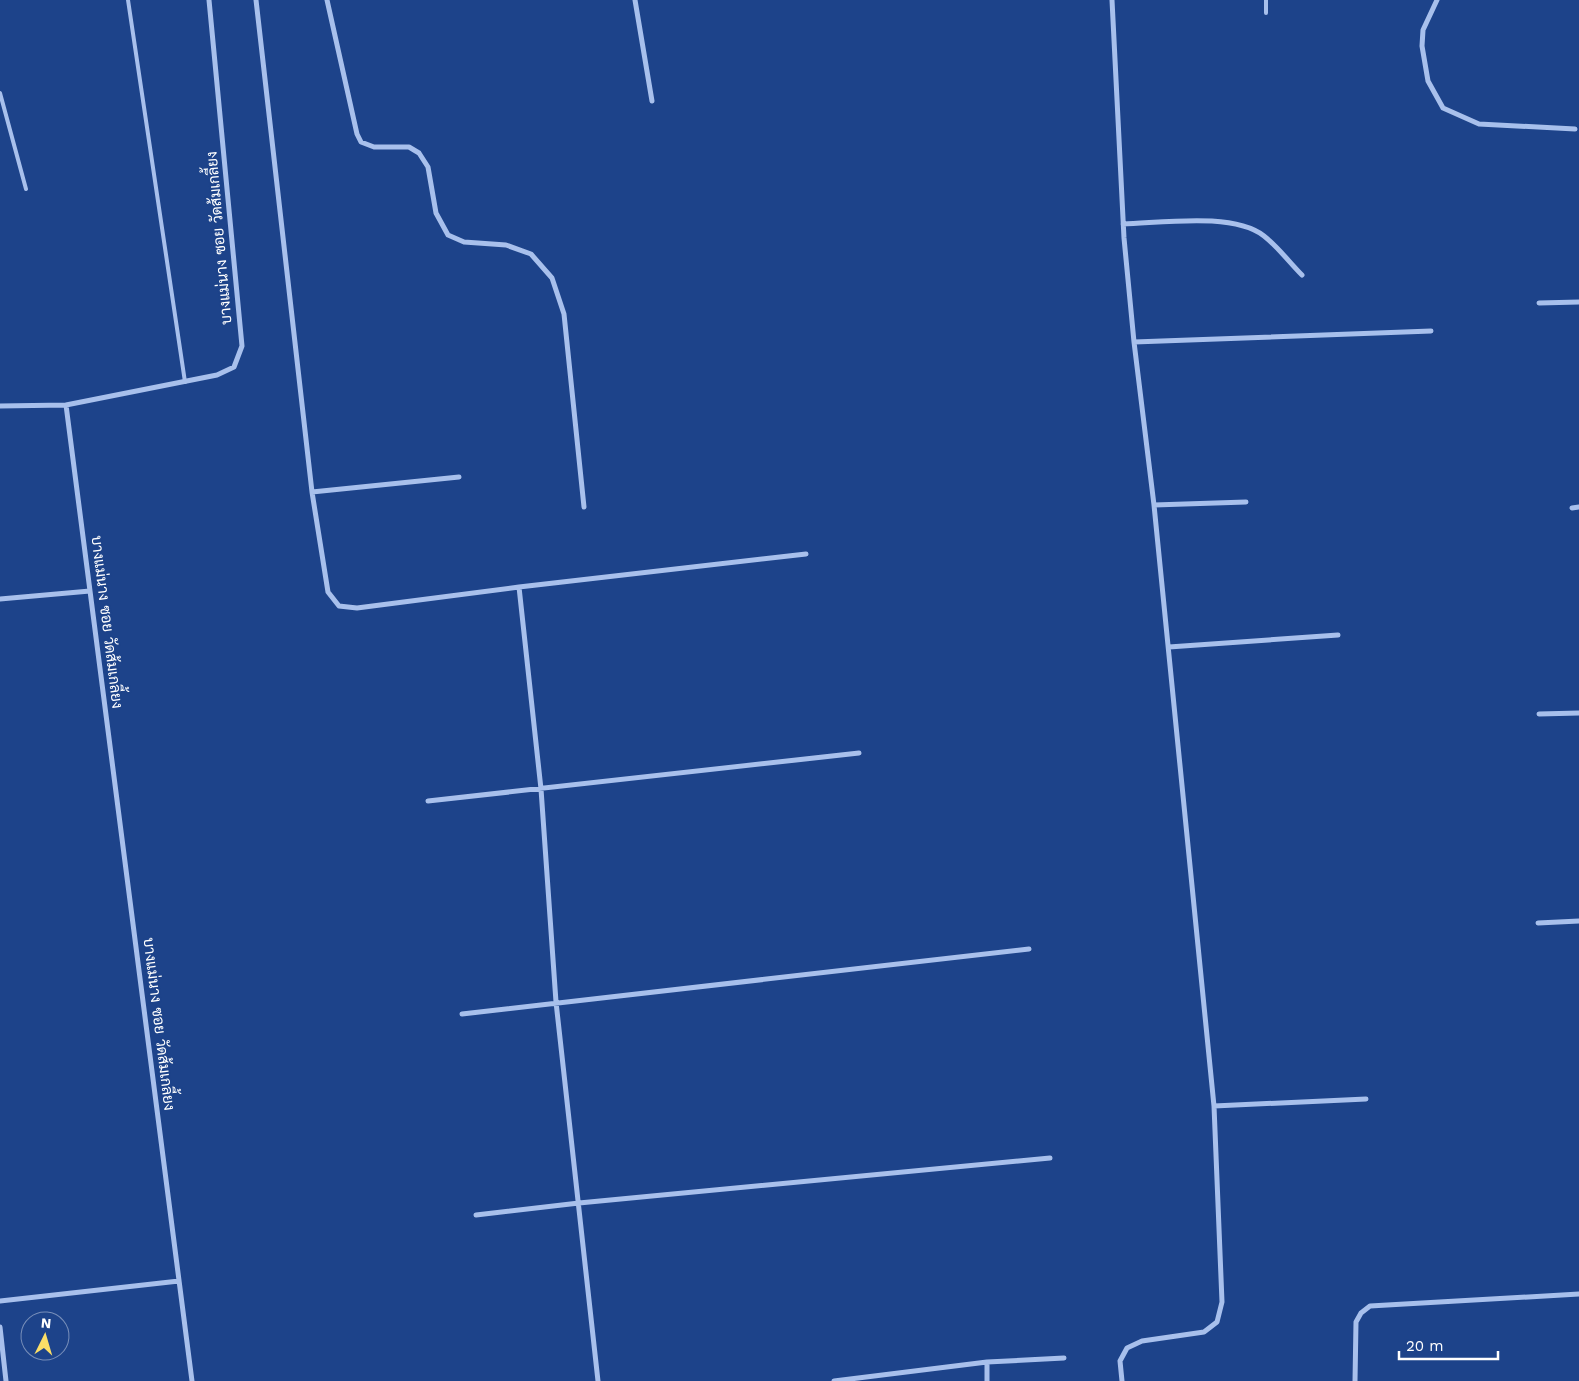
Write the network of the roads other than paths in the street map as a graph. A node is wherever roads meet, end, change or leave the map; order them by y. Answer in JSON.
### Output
{"nodes":[{"id":1,"x":128,"y":0,"type":"edge"},
{"id":2,"x":209,"y":0,"type":"edge"},
{"id":3,"x":256,"y":0,"type":"edge"},
{"id":4,"x":327,"y":0,"type":"edge"},
{"id":5,"x":635,"y":0,"type":"edge"},
{"id":6,"x":1112,"y":0,"type":"edge"},
{"id":7,"x":1266,"y":0,"type":"edge"},
{"id":8,"x":1437,"y":0,"type":"edge"},
{"id":9,"x":1266,"y":13,"type":"dead end"},
{"id":10,"x":0,"y":93,"type":"edge"},
{"id":11,"x":652,"y":101,"type":"dead end"},
{"id":12,"x":1575,"y":129,"type":"dead end"},
{"id":13,"x":26,"y":189,"type":"dead end"},
{"id":14,"x":1123,"y":224,"type":"junction"},
{"id":15,"x":1302,"y":276,"type":"dead end"},
{"id":16,"x":1579,"y":302,"type":"edge"},
{"id":17,"x":1539,"y":303,"type":"dead end"},
{"id":18,"x":1431,"y":331,"type":"dead end"},
{"id":19,"x":1134,"y":342,"type":"junction"},
{"id":20,"x":185,"y":382,"type":"junction"},
{"id":21,"x":0,"y":406,"type":"edge"},
{"id":22,"x":66,"y":406,"type":"junction"},
{"id":23,"x":459,"y":476,"type":"dead end"},
{"id":24,"x":312,"y":492,"type":"junction"},
{"id":25,"x":1246,"y":502,"type":"dead end"},
{"id":26,"x":1154,"y":505,"type":"junction"},
{"id":27,"x":584,"y":507,"type":"dead end"},
{"id":28,"x":1579,"y":507,"type":"edge"},
{"id":29,"x":1572,"y":508,"type":"dead end"},
{"id":30,"x":806,"y":554,"type":"dead end"},
{"id":31,"x":519,"y":587,"type":"junction"},
{"id":32,"x":90,"y":591,"type":"junction"},
{"id":33,"x":0,"y":599,"type":"edge"},
{"id":34,"x":1338,"y":635,"type":"dead end"},
{"id":35,"x":1169,"y":647,"type":"junction"},
{"id":36,"x":1579,"y":713,"type":"edge"},
{"id":37,"x":1539,"y":714,"type":"dead end"},
{"id":38,"x":858,"y":754,"type":"dead end"},
{"id":39,"x":541,"y":789,"type":"junction"},
{"id":40,"x":428,"y":801,"type":"dead end"},
{"id":41,"x":1579,"y":921,"type":"edge"},
{"id":42,"x":1538,"y":923,"type":"dead end"},
{"id":43,"x":1028,"y":949,"type":"dead end"},
{"id":44,"x":556,"y":1002,"type":"junction"},
{"id":45,"x":462,"y":1014,"type":"dead end"},
{"id":46,"x":1366,"y":1098,"type":"dead end"},
{"id":47,"x":1214,"y":1106,"type":"junction"},
{"id":48,"x":1050,"y":1158,"type":"dead end"},
{"id":49,"x":579,"y":1203,"type":"junction"},
{"id":50,"x":476,"y":1216,"type":"dead end"},
{"id":51,"x":179,"y":1281,"type":"junction"},
{"id":52,"x":1579,"y":1294,"type":"edge"},
{"id":53,"x":0,"y":1301,"type":"edge"},
{"id":54,"x":0,"y":1326,"type":"edge"},
{"id":55,"x":1064,"y":1358,"type":"dead end"},
{"id":56,"x":986,"y":1362,"type":"junction"},
{"id":57,"x":6,"y":1381,"type":"edge"},
{"id":58,"x":192,"y":1381,"type":"edge"},
{"id":59,"x":598,"y":1381,"type":"edge"},
{"id":60,"x":834,"y":1381,"type":"edge"},
{"id":61,"x":987,"y":1381,"type":"edge"},
{"id":62,"x":1122,"y":1381,"type":"edge"},
{"id":63,"x":1354,"y":1381,"type":"edge"}],
"edges":[{"from":1,"to":20,"type":"lane"},
{"from":2,"to":20,"type":"street","name":"บางแม่นาง ซอย วัดส้มเกลี้ยง"},
{"from":3,"to":24,"type":"street"},
{"from":4,"to":27,"type":"street"},
{"from":5,"to":11,"type":"street"},
{"from":6,"to":14,"type":"street"},
{"from":7,"to":9,"type":"lane"},
{"from":8,"to":12,"type":"street"},
{"from":10,"to":13,"type":"lane"},
{"from":14,"to":15,"type":"street"},
{"from":14,"to":19,"type":"street"},
{"from":16,"to":17,"type":"street"},
{"from":18,"to":19,"type":"street"},
{"from":19,"to":26,"type":"street"},
{"from":20,"to":22,"type":"street","name":"บางแม่นาง ซอย วัดส้มเกลี้ยง"},
{"from":21,"to":22,"type":"street"},
{"from":22,"to":32,"type":"street","name":"บางแม่นาง ซอย วัดส้มเกลี้ยง"},
{"from":23,"to":24,"type":"street"},
{"from":24,"to":31,"type":"street"},
{"from":25,"to":26,"type":"street"},
{"from":26,"to":35,"type":"street"},
{"from":28,"to":29,"type":"street"},
{"from":30,"to":31,"type":"street"},
{"from":31,"to":39,"type":"street"},
{"from":32,"to":33,"type":"street"},
{"from":32,"to":51,"type":"street","name":"บางแม่นาง ซอย วัดส้มเกลี้ยง"},
{"from":34,"to":35,"type":"street"},
{"from":35,"to":47,"type":"street"},
{"from":36,"to":37,"type":"street"},
{"from":38,"to":39,"type":"street"},
{"from":39,"to":40,"type":"street"},
{"from":39,"to":44,"type":"street"},
{"from":41,"to":42,"type":"street"},
{"from":43,"to":44,"type":"street"},
{"from":44,"to":45,"type":"street"},
{"from":44,"to":49,"type":"street"},
{"from":46,"to":47,"type":"street"},
{"from":47,"to":62,"type":"street"},
{"from":48,"to":49,"type":"street"},
{"from":49,"to":50,"type":"street"},
{"from":49,"to":59,"type":"street"},
{"from":51,"to":53,"type":"street"},
{"from":51,"to":58,"type":"street","name":"บางแม่นาง ซอย วัดส้มเกลี้ยง"},
{"from":52,"to":63,"type":"street"},
{"from":54,"to":57,"type":"street"},
{"from":55,"to":56,"type":"street"},
{"from":56,"to":60,"type":"street"},
{"from":56,"to":61,"type":"street"}]}
